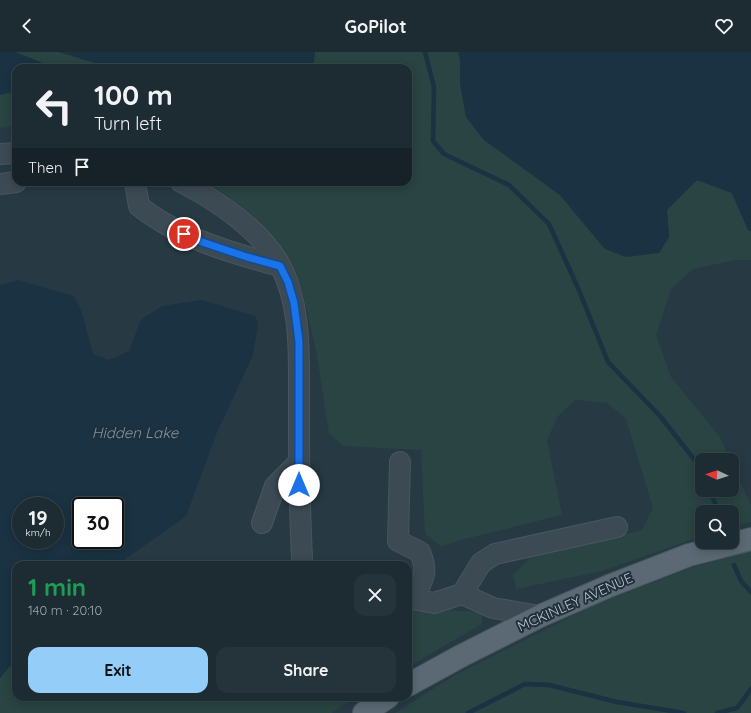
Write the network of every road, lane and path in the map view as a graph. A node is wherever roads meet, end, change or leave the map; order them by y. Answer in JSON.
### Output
{"nodes":[{"id":1,"x":12,"y":153,"type":"edge"},
{"id":2,"x":0,"y":154,"type":"edge"},
{"id":3,"x":12,"y":182,"type":"edge"},
{"id":4,"x":0,"y":184,"type":"edge"},
{"id":5,"x":136,"y":186,"type":"edge"},
{"id":6,"x":188,"y":186,"type":"edge"},
{"id":7,"x":280,"y":266,"type":"junction"},
{"id":8,"x":299,"y":462,"type":"junction"},
{"id":9,"x":400,"y":462,"type":"dead end"},
{"id":10,"x":262,"y":523,"type":"dead end"},
{"id":11,"x":617,"y":527,"type":"dead end"},
{"id":12,"x":751,"y":539,"type":"edge"},
{"id":13,"x":301,"y":561,"type":"edge"},
{"id":14,"x":462,"y":594,"type":"junction"},
{"id":15,"x":412,"y":595,"type":"edge"},
{"id":16,"x":412,"y":598,"type":"edge"},
{"id":17,"x":540,"y":616,"type":"junction"},
{"id":18,"x":412,"y":683,"type":"edge"},
{"id":19,"x":382,"y":701,"type":"edge"},
{"id":20,"x":364,"y":713,"type":"edge"}],
"edges":[{"from":1,"to":2,"type":"street"},
{"from":3,"to":4,"type":"street"},
{"from":5,"to":7,"type":"street"},
{"from":6,"to":7,"type":"street"},
{"from":7,"to":8,"type":"street"},
{"from":8,"to":10,"type":"street"},
{"from":8,"to":13,"type":"street"},
{"from":9,"to":15,"type":"street"},
{"from":11,"to":14,"type":"street"},
{"from":12,"to":17,"type":"main road","name":"MCKINLEY AVENUE"},
{"from":14,"to":16,"type":"street"},
{"from":14,"to":17,"type":"street"},
{"from":17,"to":18,"type":"main road","name":"MCKINLEY AVENUE"},
{"from":19,"to":20,"type":"main road"}]}
